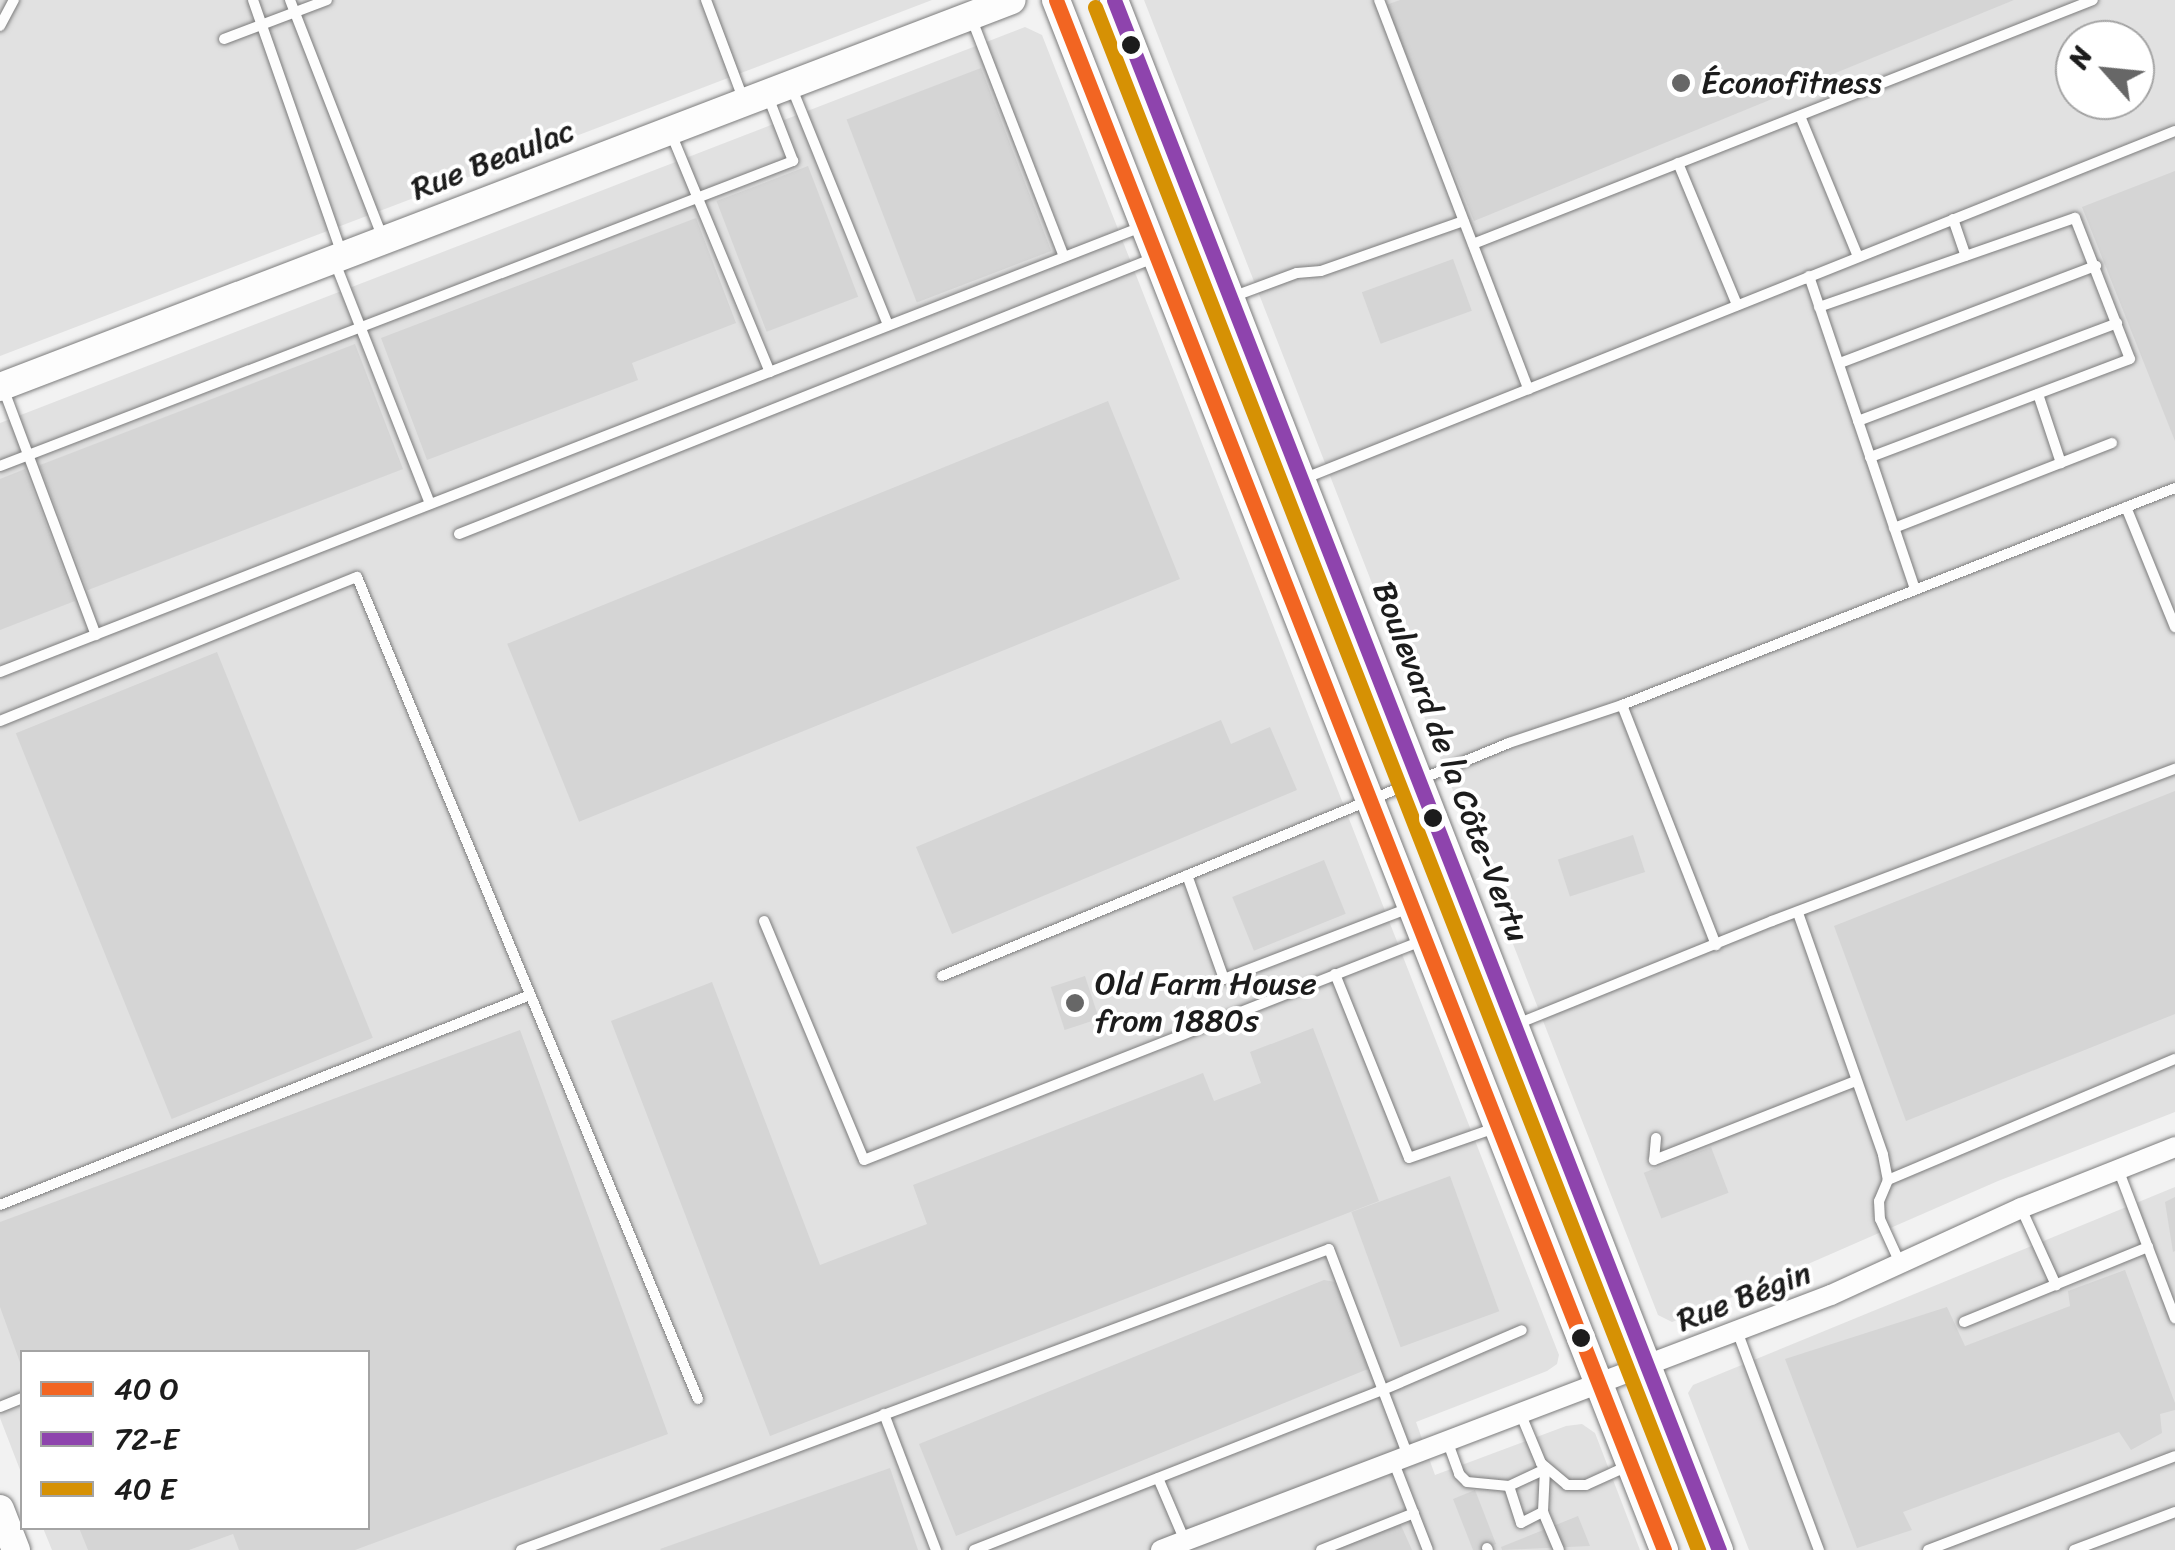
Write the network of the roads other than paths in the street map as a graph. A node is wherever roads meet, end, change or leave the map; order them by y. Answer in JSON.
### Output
{"nodes":[{"id":1,"x":14,"y":0,"type":"edge"},
{"id":2,"x":253,"y":0,"type":"edge"},
{"id":3,"x":290,"y":0,"type":"edge"},
{"id":4,"x":327,"y":0,"type":"edge"},
{"id":5,"x":706,"y":0,"type":"edge"},
{"id":6,"x":1012,"y":0,"type":"edge"},
{"id":7,"x":1056,"y":0,"type":"edge"},
{"id":8,"x":1114,"y":0,"type":"edge"},
{"id":9,"x":1380,"y":0,"type":"edge"},
{"id":10,"x":2092,"y":0,"type":"edge"},
{"id":11,"x":2065,"y":5,"type":"edge"},
{"id":12,"x":295,"y":12,"type":"junction"},
{"id":13,"x":970,"y":16,"type":"junction"},
{"id":14,"x":262,"y":24,"type":"junction"},
{"id":15,"x":0,"y":26,"type":"edge"},
{"id":16,"x":224,"y":40,"type":"dead end"},
{"id":17,"x":767,"y":93,"type":"junction"},
{"id":18,"x":1800,"y":116,"type":"junction"},
{"id":19,"x":669,"y":130,"type":"junction"},
{"id":20,"x":2175,"y":131,"type":"edge"},
{"id":21,"x":1678,"y":164,"type":"junction"},
{"id":22,"x":699,"y":197,"type":"junction"},
{"id":23,"x":1954,"y":219,"type":"junction"},
{"id":24,"x":1464,"y":221,"type":"junction"},
{"id":25,"x":1145,"y":225,"type":"junction"},
{"id":26,"x":384,"y":240,"type":"junction"},
{"id":27,"x":1473,"y":244,"type":"junction"},
{"id":28,"x":1157,"y":256,"type":"junction"},
{"id":29,"x":1858,"y":256,"type":"junction"},
{"id":30,"x":1966,"y":256,"type":"junction"},
{"id":31,"x":338,"y":257,"type":"junction"},
{"id":32,"x":1064,"y":257,"type":"junction"},
{"id":33,"x":2096,"y":266,"type":"junction"},
{"id":34,"x":1809,"y":276,"type":"junction"},
{"id":35,"x":1231,"y":297,"type":"junction"},
{"id":36,"x":1737,"y":305,"type":"junction"},
{"id":37,"x":1819,"y":308,"type":"junction"},
{"id":38,"x":2117,"y":323,"type":"junction"},
{"id":39,"x":361,"y":326,"type":"junction"},
{"id":40,"x":888,"y":326,"type":"junction"},
{"id":41,"x":1840,"y":363,"type":"junction"},
{"id":42,"x":770,"y":372,"type":"junction"},
{"id":43,"x":1,"y":386,"type":"edge"},
{"id":44,"x":1528,"y":388,"type":"junction"},
{"id":45,"x":2038,"y":394,"type":"junction"},
{"id":46,"x":1858,"y":421,"type":"junction"},
{"id":47,"x":2112,"y":443,"type":"dead end"},
{"id":48,"x":28,"y":455,"type":"junction"},
{"id":49,"x":1870,"y":457,"type":"junction"},
{"id":50,"x":2062,"y":463,"type":"junction"},
{"id":51,"x":0,"y":466,"type":"edge"},
{"id":52,"x":1302,"y":480,"type":"junction"},
{"id":53,"x":2175,"y":488,"type":"edge"},
{"id":54,"x":430,"y":504,"type":"junction"},
{"id":55,"x":2126,"y":507,"type":"junction"},
{"id":56,"x":1894,"y":528,"type":"junction"},
{"id":57,"x":459,"y":534,"type":"dead end"},
{"id":58,"x":1915,"y":590,"type":"junction"},
{"id":59,"x":2175,"y":627,"type":"edge"},
{"id":60,"x":96,"y":635,"type":"junction"},
{"id":61,"x":0,"y":672,"type":"edge"},
{"id":62,"x":1622,"y":705,"type":"junction"},
{"id":63,"x":0,"y":721,"type":"edge"},
{"id":64,"x":2175,"y":769,"type":"edge"},
{"id":65,"x":1420,"y":780,"type":"junction"},
{"id":66,"x":1372,"y":802,"type":"junction"},
{"id":67,"x":1187,"y":875,"type":"junction"},
{"id":68,"x":1412,"y":907,"type":"junction"},
{"id":69,"x":1798,"y":913,"type":"junction"},
{"id":70,"x":764,"y":921,"type":"dead end"},
{"id":71,"x":1424,"y":940,"type":"junction"},
{"id":72,"x":1716,"y":945,"type":"junction"},
{"id":73,"x":1335,"y":974,"type":"junction"},
{"id":74,"x":942,"y":976,"type":"dead end"},
{"id":75,"x":530,"y":995,"type":"junction"},
{"id":76,"x":1516,"y":1025,"type":"junction"},
{"id":77,"x":2175,"y":1059,"type":"edge"},
{"id":78,"x":1856,"y":1081,"type":"junction"},
{"id":79,"x":1498,"y":1127,"type":"junction"},
{"id":80,"x":1656,"y":1138,"type":"dead end"},
{"id":81,"x":2175,"y":1148,"type":"edge"},
{"id":82,"x":2118,"y":1170,"type":"junction"},
{"id":83,"x":1888,"y":1180,"type":"junction"},
{"id":84,"x":0,"y":1206,"type":"edge"},
{"id":85,"x":2021,"y":1208,"type":"junction"},
{"id":86,"x":2148,"y":1248,"type":"junction"},
{"id":87,"x":1900,"y":1264,"type":"junction"},
{"id":88,"x":2056,"y":1285,"type":"junction"},
{"id":89,"x":2175,"y":1318,"type":"edge"},
{"id":90,"x":1964,"y":1322,"type":"dead end"},
{"id":91,"x":1522,"y":1330,"type":"dead end"},
{"id":92,"x":1737,"y":1331,"type":"junction"},
{"id":93,"x":1648,"y":1366,"type":"junction"},
{"id":94,"x":1599,"y":1384,"type":"junction"},
{"id":95,"x":1383,"y":1390,"type":"junction"},
{"id":96,"x":698,"y":1399,"type":"dead end"},
{"id":97,"x":884,"y":1414,"type":"junction"},
{"id":98,"x":1520,"y":1415,"type":"junction"},
{"id":99,"x":1448,"y":1442,"type":"junction"},
{"id":100,"x":2175,"y":1456,"type":"edge"},
{"id":101,"x":1401,"y":1460,"type":"junction"},
{"id":102,"x":1631,"y":1465,"type":"junction"},
{"id":103,"x":1545,"y":1469,"type":"junction"},
{"id":104,"x":1459,"y":1474,"type":"junction"},
{"id":105,"x":1158,"y":1478,"type":"junction"},
{"id":106,"x":1509,"y":1486,"type":"junction"},
{"id":107,"x":1465,"y":1494,"type":"dead end"},
{"id":108,"x":0,"y":1509,"type":"edge"},
{"id":109,"x":1543,"y":1512,"type":"junction"},
{"id":110,"x":2175,"y":1512,"type":"edge"},
{"id":111,"x":1414,"y":1513,"type":"junction"},
{"id":112,"x":1185,"y":1541,"type":"junction"},
{"id":113,"x":1659,"y":1548,"type":"edge"},
{"id":114,"x":16,"y":1550,"type":"edge"},
{"id":115,"x":522,"y":1550,"type":"edge"},
{"id":116,"x":936,"y":1550,"type":"edge"},
{"id":117,"x":974,"y":1550,"type":"edge"},
{"id":118,"x":1161,"y":1550,"type":"edge"},
{"id":119,"x":1321,"y":1550,"type":"edge"},
{"id":120,"x":1428,"y":1550,"type":"edge"},
{"id":121,"x":1559,"y":1550,"type":"edge"},
{"id":122,"x":1720,"y":1550,"type":"edge"},
{"id":123,"x":1819,"y":1550,"type":"edge"},
{"id":124,"x":1928,"y":1550,"type":"edge"},
{"id":125,"x":2074,"y":1550,"type":"edge"}],
"edges":[{"from":1,"to":15,"type":"lane"},
{"from":2,"to":14,"type":"lane"},
{"from":3,"to":12,"type":"lane"},
{"from":4,"to":12,"type":"lane"},
{"from":5,"to":17,"type":"lane"},
{"from":6,"to":13,"type":"main road","name":"Rue Beaulac"},
{"from":7,"to":25,"type":"main road"},
{"from":8,"to":35,"type":"main road","name":"Boulevard de la Côte-Vertu"},
{"from":9,"to":24,"type":"lane"},
{"from":10,"to":11,"type":"lane"},
{"from":11,"to":18,"type":"lane"},
{"from":12,"to":14,"type":"lane"},
{"from":12,"to":26,"type":"lane"},
{"from":13,"to":17,"type":"main road","name":"Rue Beaulac"},
{"from":13,"to":32,"type":"lane"},
{"from":14,"to":16,"type":"lane"},
{"from":14,"to":31,"type":"lane"},
{"from":17,"to":19,"type":"main road","name":"Rue Beaulac"},
{"from":17,"to":22,"type":"lane"},
{"from":17,"to":40,"type":"lane"},
{"from":18,"to":21,"type":"lane"},
{"from":18,"to":29,"type":"lane"},
{"from":19,"to":22,"type":"lane"},
{"from":19,"to":26,"type":"main road","name":"Rue Beaulac"},
{"from":20,"to":23,"type":"lane"},
{"from":21,"to":27,"type":"lane"},
{"from":21,"to":36,"type":"lane"},
{"from":22,"to":39,"type":"lane"},
{"from":22,"to":42,"type":"lane"},
{"from":23,"to":29,"type":"lane"},
{"from":23,"to":30,"type":"lane"},
{"from":24,"to":27,"type":"lane"},
{"from":24,"to":35,"type":"lane"},
{"from":25,"to":28,"type":"main road"},
{"from":25,"to":32,"type":"lane"},
{"from":26,"to":31,"type":"main road","name":"Rue Beaulac"},
{"from":27,"to":44,"type":"lane"},
{"from":28,"to":57,"type":"lane"},
{"from":28,"to":66,"type":"main road"},
{"from":29,"to":34,"type":"lane"},
{"from":30,"to":33,"type":"lane"},
{"from":30,"to":37,"type":"lane"},
{"from":31,"to":39,"type":"lane"},
{"from":31,"to":43,"type":"main road","name":"Rue Beaulac"},
{"from":32,"to":40,"type":"lane"},
{"from":33,"to":38,"type":"lane"},
{"from":33,"to":41,"type":"lane"},
{"from":34,"to":36,"type":"lane"},
{"from":34,"to":37,"type":"lane"},
{"from":35,"to":52,"type":"main road","name":"Boulevard de la Côte-Vertu"},
{"from":36,"to":44,"type":"lane"},
{"from":37,"to":41,"type":"lane"},
{"from":38,"to":45,"type":"lane"},
{"from":38,"to":46,"type":"lane"},
{"from":39,"to":48,"type":"lane"},
{"from":39,"to":54,"type":"lane"},
{"from":40,"to":42,"type":"lane"},
{"from":41,"to":46,"type":"lane"},
{"from":42,"to":54,"type":"lane"},
{"from":43,"to":48,"type":"lane"},
{"from":44,"to":52,"type":"lane"},
{"from":45,"to":49,"type":"lane"},
{"from":45,"to":50,"type":"lane"},
{"from":46,"to":49,"type":"lane"},
{"from":47,"to":50,"type":"lane"},
{"from":48,"to":51,"type":"lane"},
{"from":48,"to":60,"type":"lane"},
{"from":49,"to":56,"type":"lane"},
{"from":50,"to":56,"type":"lane"},
{"from":52,"to":65,"type":"main road","name":"Boulevard de la Côte-Vertu"},
{"from":53,"to":55,"type":"lane"},
{"from":54,"to":60,"type":"lane"},
{"from":55,"to":58,"type":"lane"},
{"from":55,"to":59,"type":"lane"},
{"from":56,"to":58,"type":"lane"},
{"from":58,"to":62,"type":"lane"},
{"from":60,"to":61,"type":"lane"},
{"from":62,"to":65,"type":"lane"},
{"from":62,"to":72,"type":"lane"},
{"from":63,"to":75,"type":"lane"},
{"from":64,"to":69,"type":"lane"},
{"from":65,"to":66,"type":"lane"},
{"from":65,"to":76,"type":"main road","name":"Boulevard de la Côte-Vertu"},
{"from":66,"to":67,"type":"lane"},
{"from":66,"to":68,"type":"main road"},
{"from":67,"to":68,"type":"lane"},
{"from":67,"to":74,"type":"lane"},
{"from":68,"to":71,"type":"main road"},
{"from":69,"to":72,"type":"lane"},
{"from":69,"to":78,"type":"lane"},
{"from":70,"to":73,"type":"lane"},
{"from":71,"to":73,"type":"lane"},
{"from":71,"to":79,"type":"main road"},
{"from":72,"to":76,"type":"lane"},
{"from":73,"to":79,"type":"lane"},
{"from":75,"to":84,"type":"lane"},
{"from":75,"to":96,"type":"lane"},
{"from":76,"to":93,"type":"main road","name":"Boulevard de la Côte-Vertu"},
{"from":77,"to":83,"type":"lane"},
{"from":78,"to":80,"type":"lane"},
{"from":78,"to":83,"type":"lane"},
{"from":79,"to":94,"type":"main road"},
{"from":81,"to":82,"type":"street","name":"Rue Bégin"},
{"from":82,"to":85,"type":"street","name":"Rue Bégin"},
{"from":82,"to":86,"type":"lane"},
{"from":83,"to":87,"type":"lane"},
{"from":85,"to":87,"type":"street","name":"Rue Bégin"},
{"from":85,"to":88,"type":"lane"},
{"from":86,"to":88,"type":"lane"},
{"from":86,"to":89,"type":"lane"},
{"from":87,"to":92,"type":"street","name":"Rue Bégin"},
{"from":88,"to":90,"type":"lane"},
{"from":91,"to":95,"type":"lane"},
{"from":92,"to":93,"type":"street","name":"Rue Bégin"},
{"from":92,"to":123,"type":"lane"},
{"from":93,"to":94,"type":"street","name":"Rue Bégin"},
{"from":93,"to":122,"type":"main road","name":"Boulevard de la Côte-Vertu"},
{"from":94,"to":98,"type":"street","name":"Rue Bégin"},
{"from":94,"to":102,"type":"main road"},
{"from":95,"to":97,"type":"lane"},
{"from":95,"to":101,"type":"lane"},
{"from":95,"to":105,"type":"lane"},
{"from":97,"to":115,"type":"lane"},
{"from":97,"to":116,"type":"lane"},
{"from":98,"to":99,"type":"street","name":"Rue Bégin"},
{"from":98,"to":103,"type":"lane"},
{"from":99,"to":101,"type":"street","name":"Rue Bégin"},
{"from":99,"to":104,"type":"lane"},
{"from":100,"to":124,"type":"lane"},
{"from":101,"to":111,"type":"lane"},
{"from":101,"to":112,"type":"street","name":"Rue Bégin"},
{"from":102,"to":103,"type":"lane"},
{"from":102,"to":113,"type":"main road"},
{"from":103,"to":106,"type":"lane"},
{"from":103,"to":109,"type":"lane"},
{"from":104,"to":106,"type":"lane"},
{"from":104,"to":107,"type":"lane"},
{"from":105,"to":112,"type":"lane"},
{"from":105,"to":117,"type":"lane"},
{"from":106,"to":109,"type":"lane"},
{"from":108,"to":114,"type":"main road"},
{"from":109,"to":121,"type":"lane"},
{"from":110,"to":125,"type":"lane"},
{"from":111,"to":119,"type":"lane"},
{"from":111,"to":120,"type":"lane"},
{"from":112,"to":118,"type":"street","name":"Rue Bégin"}]}
